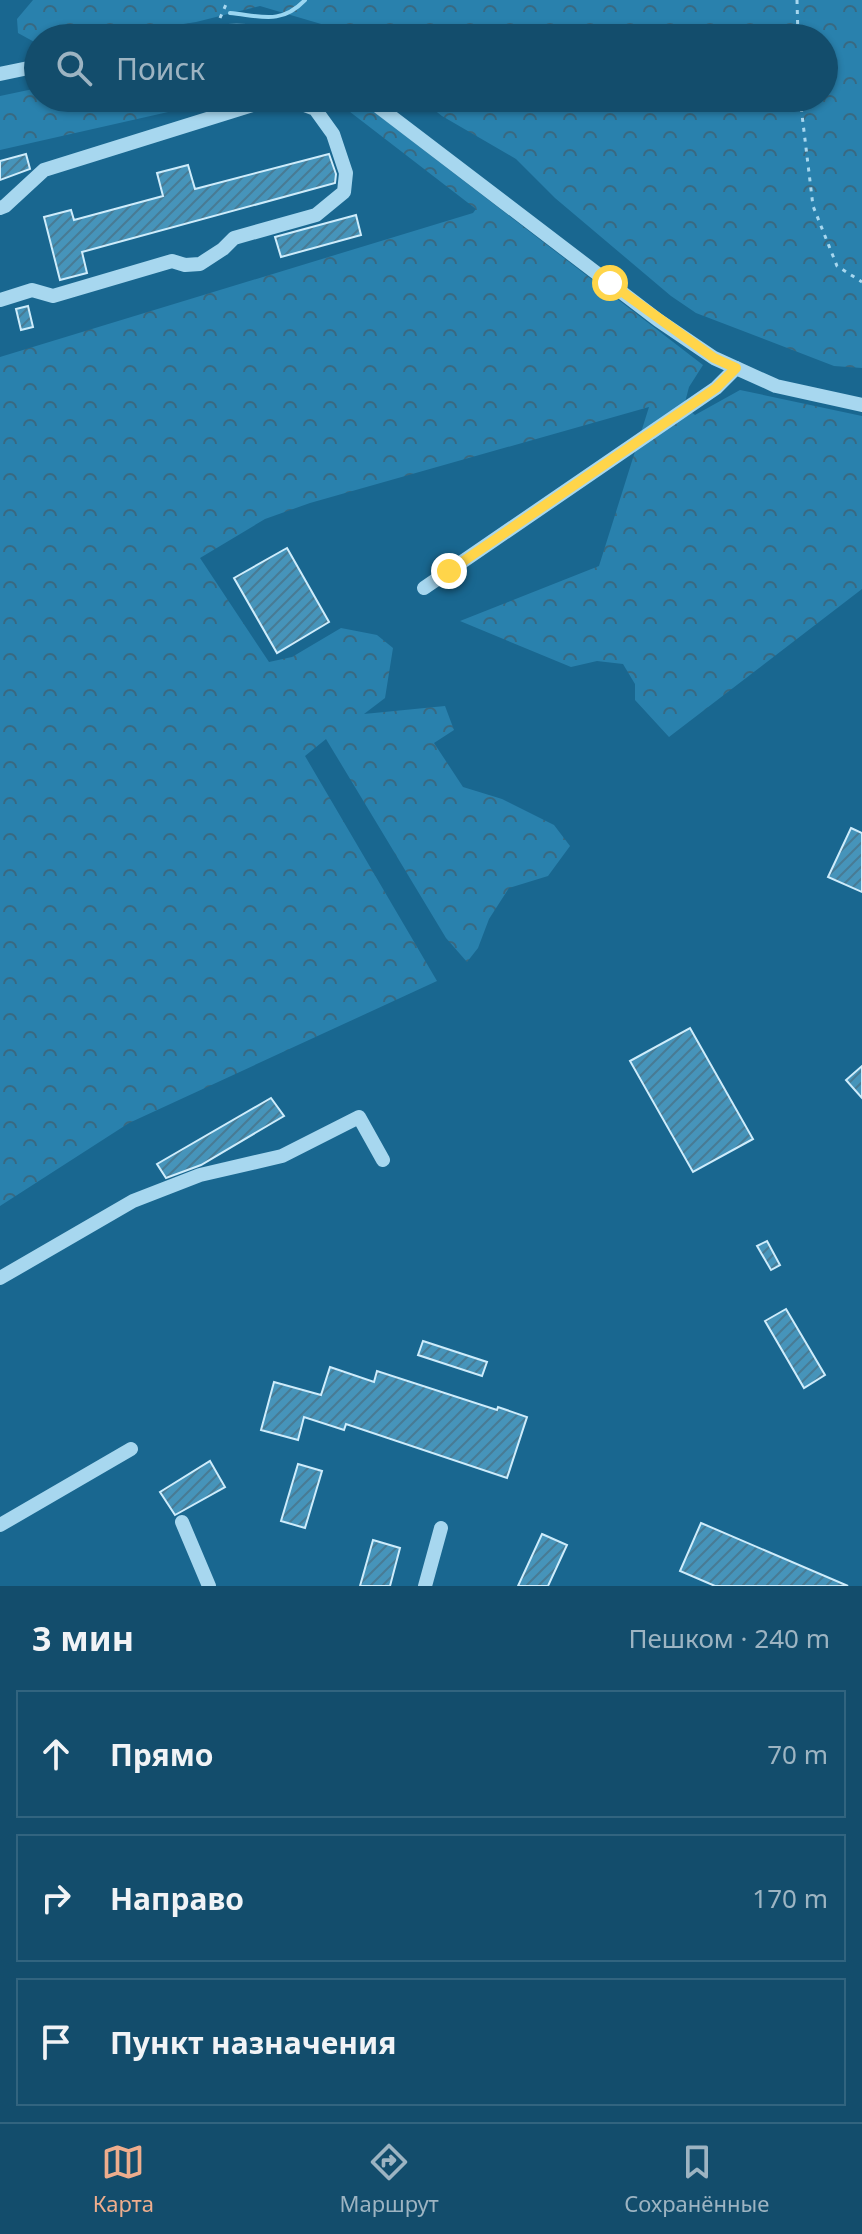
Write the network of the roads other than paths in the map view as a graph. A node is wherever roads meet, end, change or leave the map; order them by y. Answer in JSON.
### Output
{"nodes":[{"id":1,"x":24,"y":69,"type":"edge"},
{"id":2,"x":0,"y":74,"type":"edge"},
{"id":3,"x":230,"y":112,"type":"edge"},
{"id":4,"x":317,"y":112,"type":"edge"},
{"id":5,"x":385,"y":112,"type":"edge"},
{"id":6,"x":0,"y":208,"type":"edge"},
{"id":7,"x":0,"y":300,"type":"edge"},
{"id":8,"x":736,"y":368,"type":"junction"},
{"id":9,"x":862,"y":405,"type":"edge"},
{"id":10,"x":424,"y":588,"type":"dead end"},
{"id":11,"x":383,"y":1160,"type":"dead end"},
{"id":12,"x":0,"y":1278,"type":"edge"},
{"id":13,"x":131,"y":1449,"type":"dead end"},
{"id":14,"x":182,"y":1522,"type":"dead end"},
{"id":15,"x":0,"y":1525,"type":"edge"},
{"id":16,"x":441,"y":1528,"type":"dead end"},
{"id":17,"x":207,"y":1585,"type":"edge"},
{"id":18,"x":425,"y":1586,"type":"edge"}],
"edges":[{"from":1,"to":2,"type":"street"},
{"from":3,"to":6,"type":"street"},
{"from":4,"to":7,"type":"street"},
{"from":5,"to":8,"type":"street"},
{"from":8,"to":9,"type":"street"},
{"from":8,"to":10,"type":"street"},
{"from":11,"to":12,"type":"street"},
{"from":13,"to":15,"type":"street"},
{"from":14,"to":17,"type":"street"},
{"from":16,"to":18,"type":"street"}]}
